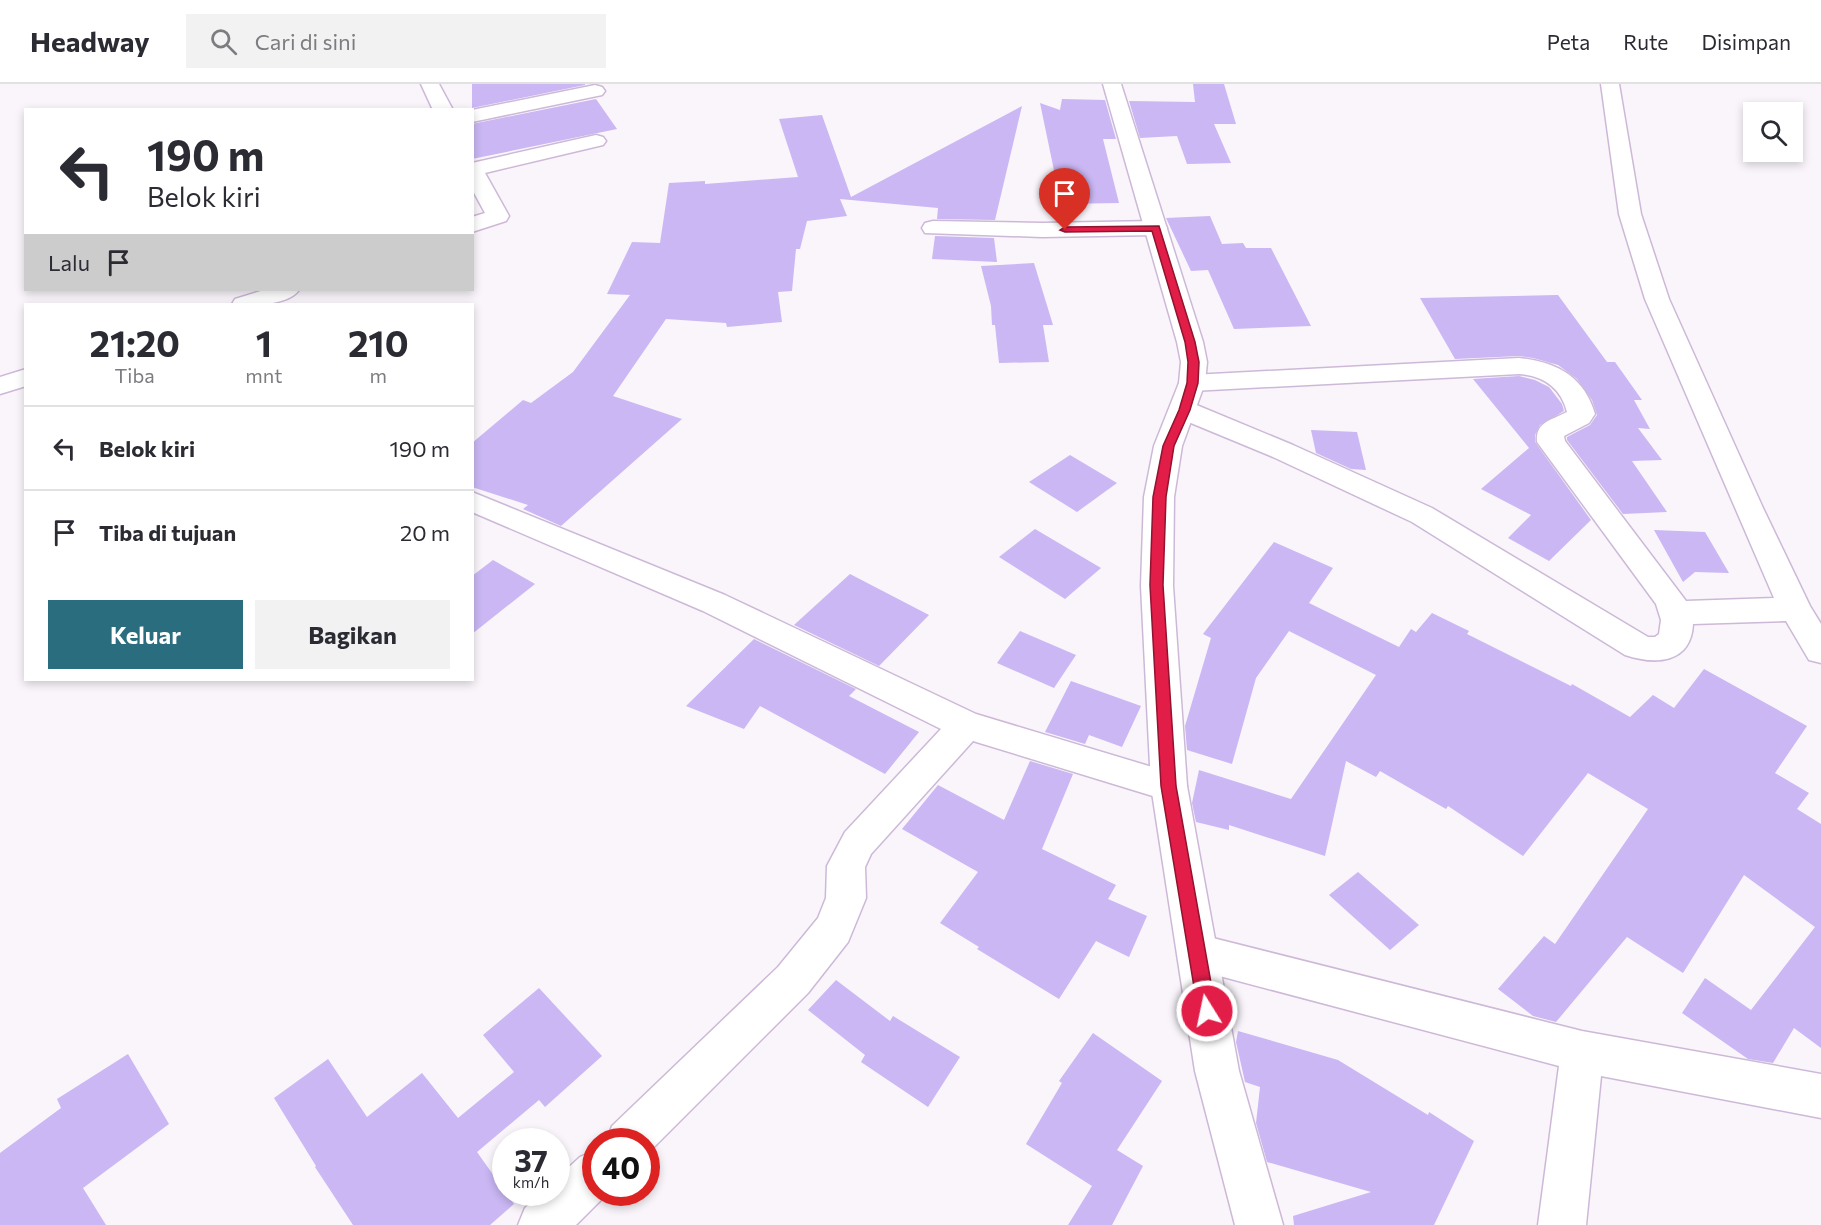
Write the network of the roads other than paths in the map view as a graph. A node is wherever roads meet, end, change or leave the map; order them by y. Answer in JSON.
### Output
{"nodes":[{"id":1,"x":430,"y":84,"type":"edge"},
{"id":2,"x":1112,"y":84,"type":"edge"},
{"id":3,"x":1610,"y":84,"type":"edge"},
{"id":4,"x":596,"y":91,"type":"dead end"},
{"id":5,"x":442,"y":108,"type":"edge"},
{"id":6,"x":474,"y":116,"type":"edge"},
{"id":7,"x":596,"y":141,"type":"dead end"},
{"id":8,"x":474,"y":169,"type":"edge"},
{"id":9,"x":474,"y":171,"type":"edge"},
{"id":10,"x":474,"y":224,"type":"edge"},
{"id":11,"x":933,"y":228,"type":"dead end"},
{"id":12,"x":1156,"y":228,"type":"junction"},
{"id":13,"x":284,"y":291,"type":"edge"},
{"id":14,"x":247,"y":303,"type":"edge"},
{"id":15,"x":24,"y":378,"type":"edge"},
{"id":16,"x":0,"y":386,"type":"edge"},
{"id":17,"x":1188,"y":397,"type":"junction"},
{"id":18,"x":474,"y":502,"type":"edge"},
{"id":19,"x":1795,"y":609,"type":"junction"},
{"id":20,"x":1675,"y":613,"type":"junction"},
{"id":21,"x":1821,"y":651,"type":"edge"},
{"id":22,"x":966,"y":725,"type":"junction"},
{"id":23,"x":1169,"y":786,"type":"junction"},
{"id":24,"x":1197,"y":952,"type":"junction"},
{"id":25,"x":1582,"y":1052,"type":"junction"},
{"id":26,"x":1821,"y":1096,"type":"edge"},
{"id":27,"x":642,"y":1128,"type":"edge"},
{"id":28,"x":582,"y":1186,"type":"edge"},
{"id":29,"x":542,"y":1225,"type":"edge"},
{"id":30,"x":1259,"y":1225,"type":"edge"},
{"id":31,"x":1562,"y":1225,"type":"edge"}],
"edges":[{"from":1,"to":5,"type":"street"},
{"from":2,"to":12,"type":"street"},
{"from":3,"to":19,"type":"street"},
{"from":4,"to":6,"type":"street"},
{"from":7,"to":8,"type":"street"},
{"from":9,"to":10,"type":"street"},
{"from":11,"to":12,"type":"street"},
{"from":12,"to":17,"type":"street"},
{"from":13,"to":14,"type":"street"},
{"from":15,"to":16,"type":"street"},
{"from":17,"to":20,"type":"street"},
{"from":17,"to":20,"type":"street"},
{"from":17,"to":23,"type":"street"},
{"from":18,"to":22,"type":"street"},
{"from":19,"to":20,"type":"street"},
{"from":19,"to":21,"type":"street"},
{"from":22,"to":23,"type":"street"},
{"from":22,"to":27,"type":"street"},
{"from":23,"to":24,"type":"street"},
{"from":24,"to":25,"type":"street"},
{"from":24,"to":30,"type":"street"},
{"from":25,"to":26,"type":"street"},
{"from":25,"to":31,"type":"street"},
{"from":28,"to":29,"type":"street"}]}
